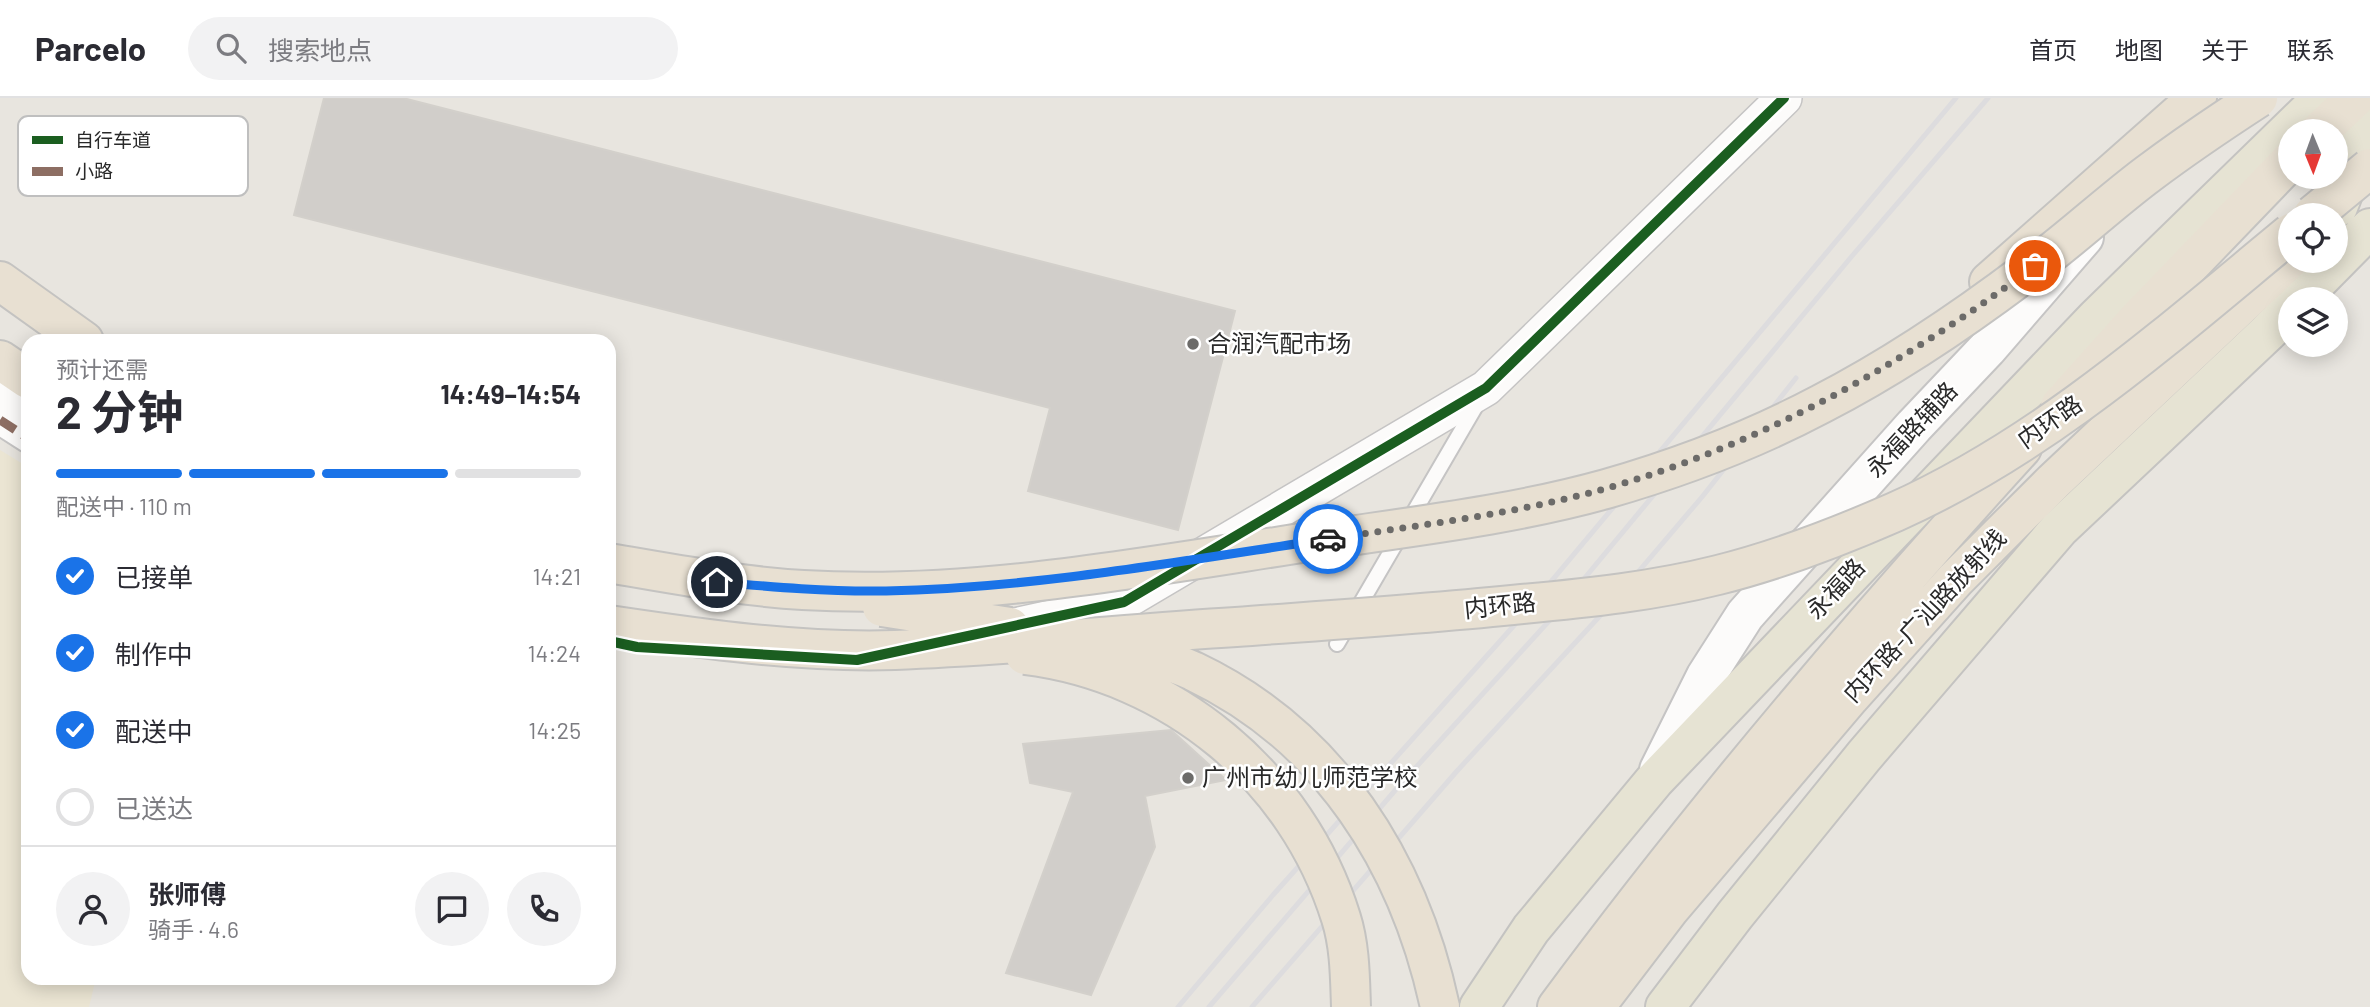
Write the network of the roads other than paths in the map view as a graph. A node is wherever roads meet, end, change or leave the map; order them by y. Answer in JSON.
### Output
{"nodes":[{"id":1,"x":1784,"y":98,"type":"edge"},
{"id":2,"x":2198,"y":98,"type":"edge"},
{"id":3,"x":2248,"y":98,"type":"edge"},
{"id":4,"x":2258,"y":98,"type":"edge"},
{"id":5,"x":2322,"y":98,"type":"edge"},
{"id":6,"x":2358,"y":98,"type":"edge"},
{"id":7,"x":2334,"y":119,"type":"edge"},
{"id":8,"x":2370,"y":168,"type":"edge"},
{"id":9,"x":2278,"y":174,"type":"edge"},
{"id":10,"x":2370,"y":184,"type":"edge"},
{"id":11,"x":2221,"y":195,"type":"junction"},
{"id":12,"x":2328,"y":203,"type":"edge"},
{"id":13,"x":2339,"y":203,"type":"edge"},
{"id":14,"x":2348,"y":203,"type":"edge"},
{"id":15,"x":2370,"y":228,"type":"edge"},
{"id":16,"x":2278,"y":244,"type":"edge"},
{"id":17,"x":2278,"y":270,"type":"edge"},
{"id":18,"x":0,"y":281,"type":"edge"},
{"id":19,"x":2309,"y":287,"type":"edge"},
{"id":20,"x":2278,"y":318,"type":"edge"},
{"id":21,"x":74,"y":334,"type":"edge"},
{"id":22,"x":0,"y":360,"type":"edge"},
{"id":23,"x":1890,"y":366,"type":"junction"},
{"id":24,"x":21,"y":374,"type":"edge"},
{"id":25,"x":1486,"y":388,"type":"junction"},
{"id":26,"x":0,"y":389,"type":"edge"},
{"id":27,"x":21,"y":405,"type":"edge"},
{"id":28,"x":0,"y":420,"type":"edge"},
{"id":29,"x":21,"y":434,"type":"edge"},
{"id":30,"x":616,"y":564,"type":"edge"},
{"id":31,"x":717,"y":582,"type":"junction"},
{"id":32,"x":616,"y":626,"type":"edge"},
{"id":33,"x":616,"y":642,"type":"edge"},
{"id":34,"x":1337,"y":643,"type":"dead end"},
{"id":35,"x":894,"y":650,"type":"junction"},
{"id":36,"x":1654,"y":781,"type":"junction"},
{"id":37,"x":1351,"y":1007,"type":"edge"},
{"id":38,"x":1440,"y":1007,"type":"edge"},
{"id":39,"x":1479,"y":1007,"type":"edge"},
{"id":40,"x":1557,"y":1007,"type":"edge"},
{"id":41,"x":1595,"y":1007,"type":"edge"},
{"id":42,"x":1665,"y":1007,"type":"edge"}],
"edges":[{"from":1,"to":25,"type":"street"},
{"from":2,"to":23,"type":"highway","bridge":true},
{"from":2,"to":36,"type":"main road","name":"永福路辅路"},
{"from":3,"to":11,"type":"main road"},
{"from":4,"to":23,"type":"highway","bridge":true},
{"from":5,"to":11,"type":"main road","name":"永福路"},
{"from":6,"to":7,"type":"highway"},
{"from":6,"to":13,"type":"main road"},
{"from":8,"to":12,"type":"highway","bridge":true},
{"from":9,"to":40,"type":"highway","bridge":true},
{"from":10,"to":14,"type":"highway"},
{"from":11,"to":36,"type":"main road","name":"永福路"},
{"from":15,"to":19,"type":"main road"},
{"from":16,"to":35,"type":"highway","name":"内环路","bridge":true},
{"from":17,"to":41,"type":"highway","name":"内环路-广汕路放射线"},
{"from":18,"to":21,"type":"highway"},
{"from":20,"to":42,"type":"main road"},
{"from":22,"to":24,"type":"highway"},
{"from":23,"to":31,"type":"highway","bridge":true},
{"from":25,"to":33,"type":"street"},
{"from":25,"to":34,"type":"lane"},
{"from":26,"to":27,"type":"street"},
{"from":28,"to":29,"type":"street"},
{"from":30,"to":31,"type":"highway","bridge":true},
{"from":31,"to":38,"type":"highway","bridge":true},
{"from":32,"to":35,"type":"highway","name":"内环路","bridge":true},
{"from":35,"to":37,"type":"highway","bridge":true},
{"from":36,"to":39,"type":"main road","name":"永福路"}]}
